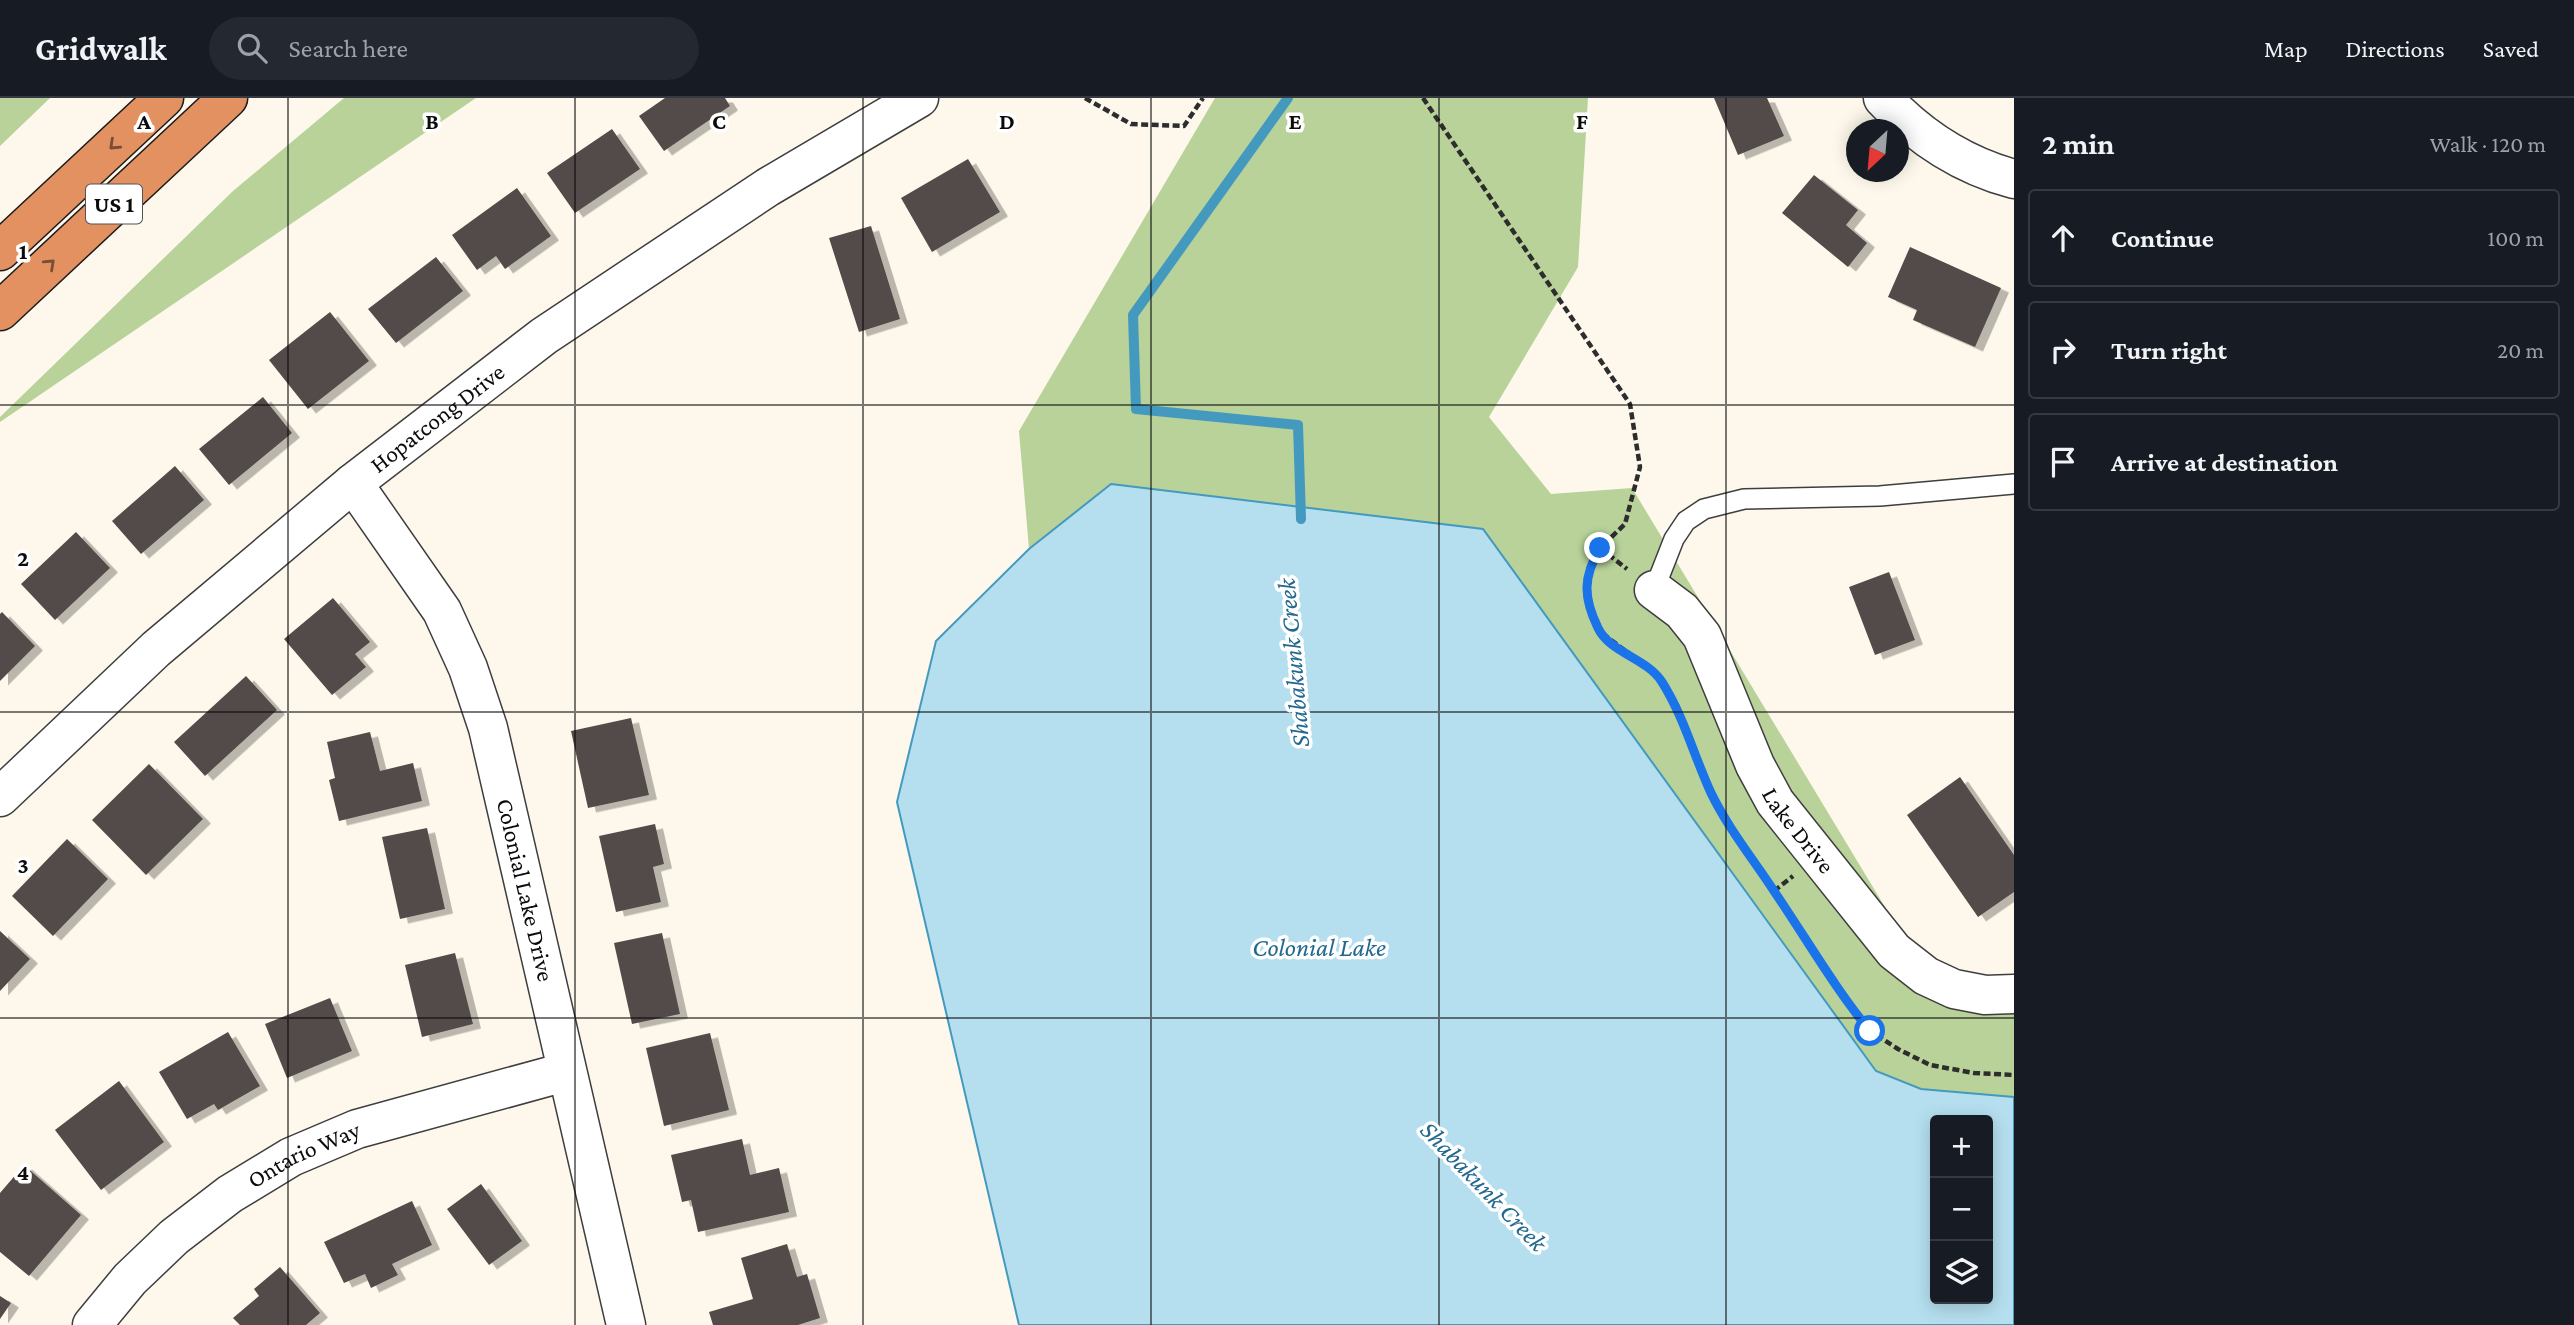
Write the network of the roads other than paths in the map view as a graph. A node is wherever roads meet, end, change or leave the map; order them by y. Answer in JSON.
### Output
{"nodes":[{"id":1,"x":164,"y":98,"type":"edge"},
{"id":2,"x":228,"y":98,"type":"edge"},
{"id":3,"x":919,"y":98,"type":"edge"},
{"id":4,"x":1883,"y":98,"type":"edge"},
{"id":5,"x":2014,"y":179,"type":"edge"},
{"id":6,"x":0,"y":251,"type":"edge"},
{"id":7,"x":0,"y":311,"type":"edge"},
{"id":8,"x":353,"y":483,"type":"junction"},
{"id":9,"x":2014,"y":484,"type":"edge"},
{"id":10,"x":1654,"y":590,"type":"joint"},
{"id":11,"x":0,"y":797,"type":"edge"},
{"id":12,"x":2014,"y":994,"type":"edge"},
{"id":13,"x":565,"y":1072,"type":"junction"},
{"id":14,"x":92,"y":1325,"type":"edge"},
{"id":15,"x":626,"y":1325,"type":"edge"}],
"edges":[{"from":1,"to":6,"type":"highway","number":"US 1","one_way":true},
{"from":7,"to":2,"type":"highway","number":"US 1","one_way":true},
{"from":3,"to":8,"type":"street","name":"Hopatcong Drive"},
{"from":4,"to":5,"type":"street"},
{"from":8,"to":11,"type":"street","name":"Hopatcong Drive"},
{"from":8,"to":13,"type":"street","name":"Colonial Lake Drive"},
{"from":9,"to":10,"type":"lane"},
{"from":10,"to":12,"type":"street","name":"Lake Drive"},
{"from":13,"to":14,"type":"street","name":"Ontario Way"},
{"from":13,"to":15,"type":"street","name":"Colonial Lake Drive"}]}
